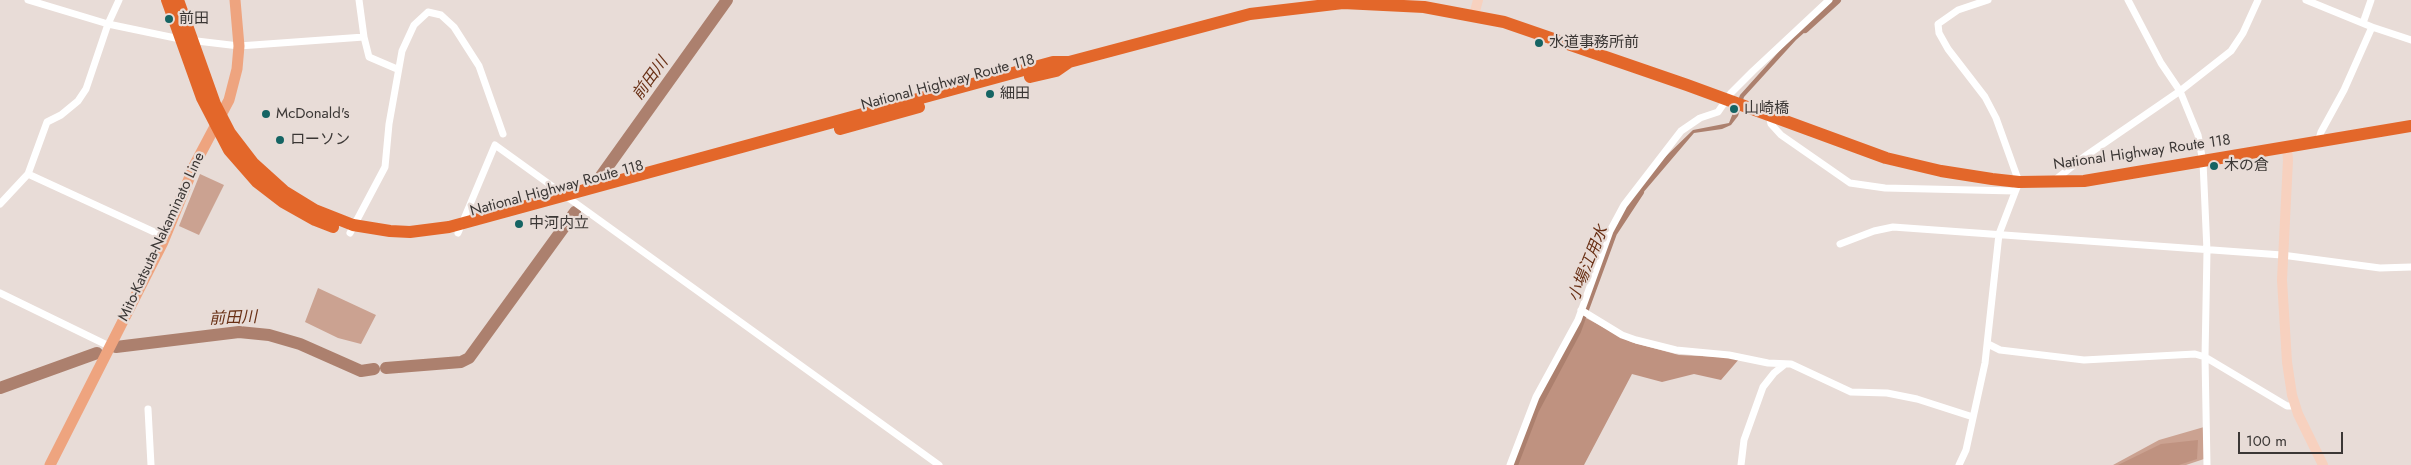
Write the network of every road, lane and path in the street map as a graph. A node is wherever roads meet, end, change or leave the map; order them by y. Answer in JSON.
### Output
{"nodes":[{"id":1,"x":28,"y":0,"type":"edge"},
{"id":2,"x":119,"y":0,"type":"edge"},
{"id":3,"x":167,"y":0,"type":"edge"},
{"id":4,"x":178,"y":0,"type":"edge"},
{"id":5,"x":235,"y":0,"type":"edge"},
{"id":6,"x":359,"y":0,"type":"edge"},
{"id":7,"x":1478,"y":0,"type":"edge"},
{"id":8,"x":1829,"y":0,"type":"edge"},
{"id":9,"x":1988,"y":0,"type":"edge"},
{"id":10,"x":2128,"y":0,"type":"edge"},
{"id":11,"x":2258,"y":0,"type":"edge"},
{"id":12,"x":2306,"y":0,"type":"edge"},
{"id":13,"x":2371,"y":0,"type":"edge"},
{"id":14,"x":1391,"y":2,"type":"edge"},
{"id":15,"x":1474,"y":15,"type":"junction"},
{"id":16,"x":2363,"y":23,"type":"junction"},
{"id":17,"x":108,"y":24,"type":"junction"},
{"id":18,"x":2372,"y":27,"type":"junction"},
{"id":19,"x":364,"y":37,"type":"junction"},
{"id":20,"x":186,"y":39,"type":"junction"},
{"id":21,"x":2411,"y":40,"type":"edge"},
{"id":22,"x":239,"y":46,"type":"junction"},
{"id":23,"x":398,"y":69,"type":"junction"},
{"id":24,"x":2180,"y":91,"type":"junction"},
{"id":25,"x":1727,"y":100,"type":"junction"},
{"id":26,"x":1769,"y":115,"type":"junction"},
{"id":27,"x":218,"y":121,"type":"junction"},
{"id":28,"x":2411,"y":126,"type":"edge"},
{"id":29,"x":503,"y":134,"type":"dead end"},
{"id":30,"x":2318,"y":143,"type":"junction"},
{"id":31,"x":2287,"y":148,"type":"junction"},
{"id":32,"x":2203,"y":162,"type":"junction"},
{"id":33,"x":28,"y":174,"type":"junction"},
{"id":34,"x":2053,"y":182,"type":"junction"},
{"id":35,"x":2017,"y":186,"type":"junction"},
{"id":36,"x":571,"y":198,"type":"junction"},
{"id":37,"x":0,"y":204,"type":"edge"},
{"id":38,"x":460,"y":228,"type":"junction"},
{"id":39,"x":351,"y":229,"type":"junction"},
{"id":40,"x":1999,"y":234,"type":"junction"},
{"id":41,"x":165,"y":237,"type":"junction"},
{"id":42,"x":1840,"y":244,"type":"dead end"},
{"id":43,"x":2207,"y":251,"type":"junction"},
{"id":44,"x":2282,"y":255,"type":"junction"},
{"id":45,"x":2411,"y":267,"type":"edge"},
{"id":46,"x":0,"y":293,"type":"edge"},
{"id":47,"x":1584,"y":312,"type":"junction"},
{"id":48,"x":1988,"y":344,"type":"junction"},
{"id":49,"x":111,"y":347,"type":"junction"},
{"id":50,"x":2205,"y":357,"type":"junction"},
{"id":51,"x":1784,"y":365,"type":"junction"},
{"id":52,"x":2296,"y":406,"type":"junction"},
{"id":53,"x":148,"y":409,"type":"dead end"},
{"id":54,"x":1973,"y":417,"type":"junction"},
{"id":55,"x":50,"y":464,"type":"edge"},
{"id":56,"x":151,"y":465,"type":"edge"},
{"id":57,"x":939,"y":465,"type":"edge"},
{"id":58,"x":1510,"y":465,"type":"edge"},
{"id":59,"x":1741,"y":465,"type":"edge"},
{"id":60,"x":1959,"y":465,"type":"edge"},
{"id":61,"x":2207,"y":465,"type":"edge"},
{"id":62,"x":2323,"y":465,"type":"edge"}],
"edges":[{"from":1,"to":17,"type":"street"},
{"from":2,"to":17,"type":"street"},
{"from":3,"to":20,"type":"highway","name":"National Highway Route 118"},
{"from":4,"to":20,"type":"highway","name":"National Highway Route 118"},
{"from":5,"to":22,"type":"main road","name":"Mito-Katsuta-Nakaminato Line"},
{"from":6,"to":19,"type":"street"},
{"from":7,"to":15,"type":"street"},
{"from":8,"to":25,"type":"street"},
{"from":9,"to":35,"type":"street"},
{"from":10,"to":24,"type":"street"},
{"from":11,"to":24,"type":"street"},
{"from":12,"to":16,"type":"street"},
{"from":13,"to":16,"type":"street"},
{"from":14,"to":15,"type":"highway","name":"National Highway Route 118"},
{"from":14,"to":36,"type":"highway","name":"National Highway Route 118"},
{"from":15,"to":25,"type":"highway","name":"National Highway Route 118"},
{"from":16,"to":18,"type":"street"},
{"from":17,"to":20,"type":"street"},
{"from":17,"to":33,"type":"street"},
{"from":18,"to":21,"type":"street"},
{"from":18,"to":30,"type":"street"},
{"from":19,"to":22,"type":"street"},
{"from":19,"to":23,"type":"street"},
{"from":20,"to":22,"type":"street"},
{"from":20,"to":27,"type":"highway","name":"National Highway Route 118"},
{"from":22,"to":27,"type":"main road","name":"Mito-Katsuta-Nakaminato Line"},
{"from":23,"to":29,"type":"street"},
{"from":23,"to":39,"type":"street"},
{"from":24,"to":32,"type":"street"},
{"from":24,"to":34,"type":"street"},
{"from":25,"to":26,"type":"highway","name":"National Highway Route 118"},
{"from":25,"to":47,"type":"street"},
{"from":26,"to":35,"type":"highway","name":"National Highway Route 118"},
{"from":26,"to":35,"type":"street"},
{"from":27,"to":39,"type":"highway","name":"National Highway Route 118"},
{"from":27,"to":41,"type":"main road","name":"Mito-Katsuta-Nakaminato Line"},
{"from":28,"to":30,"type":"highway","name":"National Highway Route 118"},
{"from":30,"to":31,"type":"highway","name":"National Highway Route 118"},
{"from":31,"to":32,"type":"highway","name":"National Highway Route 118"},
{"from":31,"to":44,"type":"street"},
{"from":32,"to":34,"type":"highway","name":"National Highway Route 118"},
{"from":32,"to":43,"type":"street"},
{"from":33,"to":37,"type":"street"},
{"from":33,"to":41,"type":"street"},
{"from":34,"to":35,"type":"highway","name":"National Highway Route 118"},
{"from":35,"to":40,"type":"street"},
{"from":36,"to":38,"type":"highway","name":"National Highway Route 118"},
{"from":36,"to":38,"type":"street"},
{"from":36,"to":57,"type":"street"},
{"from":38,"to":39,"type":"highway","name":"National Highway Route 118"},
{"from":40,"to":42,"type":"street"},
{"from":40,"to":43,"type":"street"},
{"from":40,"to":48,"type":"street"},
{"from":41,"to":49,"type":"main road","name":"Mito-Katsuta-Nakaminato Line"},
{"from":43,"to":44,"type":"street"},
{"from":43,"to":50,"type":"street"},
{"from":44,"to":45,"type":"street"},
{"from":44,"to":52,"type":"street"},
{"from":46,"to":49,"type":"street"},
{"from":47,"to":51,"type":"street"},
{"from":47,"to":58,"type":"street"},
{"from":48,"to":50,"type":"street"},
{"from":48,"to":54,"type":"street"},
{"from":49,"to":55,"type":"main road","name":"Mito-Katsuta-Nakaminato Line"},
{"from":50,"to":52,"type":"street"},
{"from":50,"to":61,"type":"street"},
{"from":51,"to":54,"type":"street"},
{"from":51,"to":59,"type":"street"},
{"from":52,"to":62,"type":"street"},
{"from":53,"to":56,"type":"street"},
{"from":54,"to":60,"type":"street"}]}
